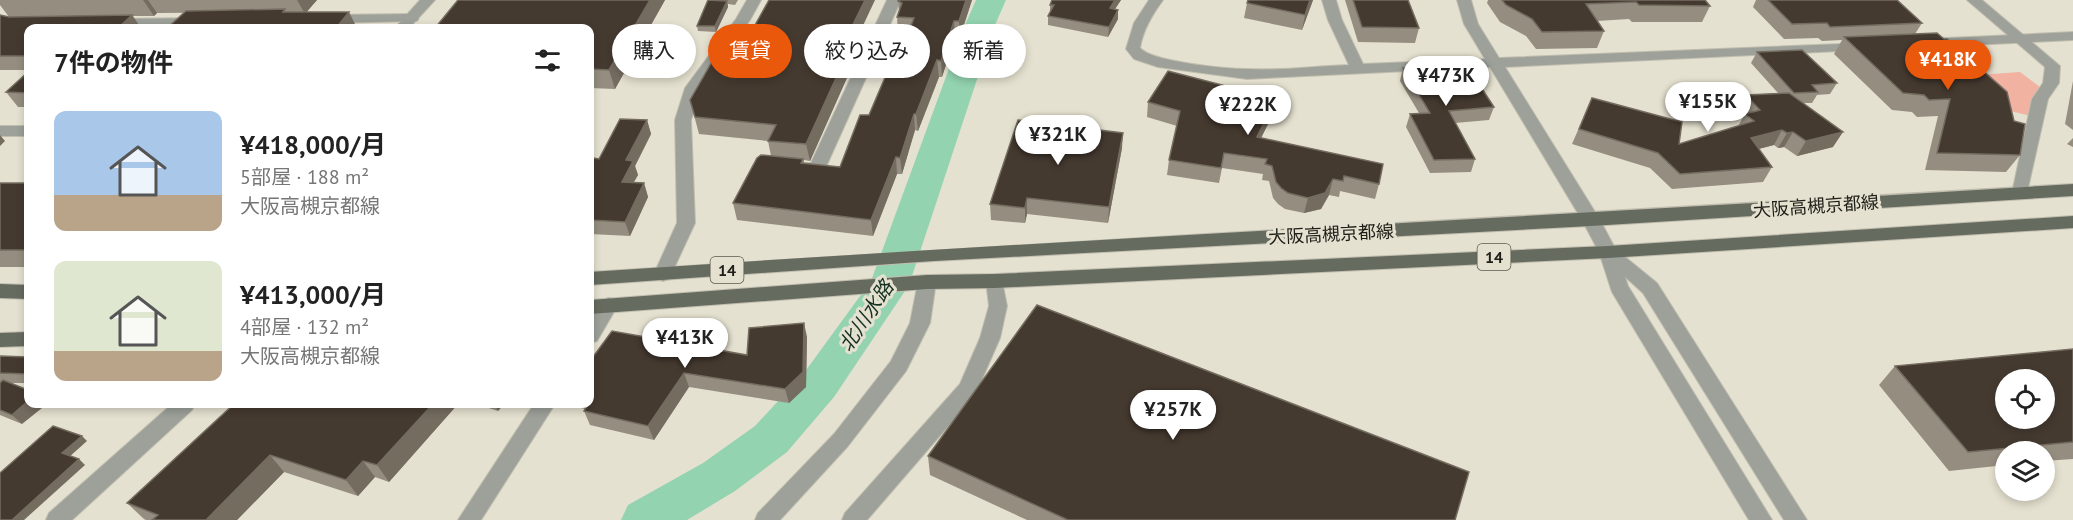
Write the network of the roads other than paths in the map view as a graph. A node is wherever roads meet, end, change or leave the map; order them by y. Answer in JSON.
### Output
{"nodes":[{"id":1,"x":428,"y":0,"type":"edge"},
{"id":2,"x":754,"y":0,"type":"edge"},
{"id":3,"x":894,"y":0,"type":"edge"},
{"id":4,"x":1156,"y":0,"type":"edge"},
{"id":5,"x":1329,"y":0,"type":"edge"},
{"id":6,"x":1464,"y":0,"type":"edge"},
{"id":7,"x":1974,"y":0,"type":"edge"},
{"id":8,"x":317,"y":20,"type":"edge"},
{"id":9,"x":210,"y":21,"type":"edge"},
{"id":10,"x":103,"y":23,"type":"edge"},
{"id":11,"x":407,"y":23,"type":"edge"},
{"id":12,"x":2073,"y":36,"type":"edge"},
{"id":13,"x":2022,"y":39,"type":"junction"},
{"id":14,"x":1915,"y":44,"type":"edge"},
{"id":15,"x":1879,"y":45,"type":"edge"},
{"id":16,"x":1496,"y":62,"type":"junction"},
{"id":17,"x":1358,"y":69,"type":"junction"},
{"id":18,"x":0,"y":131,"type":"edge"},
{"id":19,"x":24,"y":131,"type":"edge"},
{"id":20,"x":787,"y":166,"type":"edge"},
{"id":21,"x":2073,"y":190,"type":"edge"},
{"id":22,"x":2020,"y":193,"type":"junction"},
{"id":23,"x":1591,"y":220,"type":"junction"},
{"id":24,"x":2073,"y":222,"type":"edge"},
{"id":25,"x":1608,"y":252,"type":"junction"},
{"id":26,"x":663,"y":274,"type":"junction"},
{"id":27,"x":594,"y":279,"type":"edge"},
{"id":28,"x":995,"y":281,"type":"junction"},
{"id":29,"x":921,"y":282,"type":"junction"},
{"id":30,"x":0,"y":291,"type":"edge"},
{"id":31,"x":24,"y":292,"type":"edge"},
{"id":32,"x":609,"y":305,"type":"junction"},
{"id":33,"x":594,"y":307,"type":"edge"},
{"id":34,"x":594,"y":329,"type":"edge"},
{"id":35,"x":24,"y":339,"type":"edge"},
{"id":36,"x":0,"y":340,"type":"edge"},
{"id":37,"x":181,"y":408,"type":"edge"},
{"id":38,"x":542,"y":408,"type":"edge"},
{"id":39,"x":57,"y":520,"type":"edge"},
{"id":40,"x":469,"y":520,"type":"edge"},
{"id":41,"x":766,"y":520,"type":"edge"},
{"id":42,"x":853,"y":520,"type":"edge"},
{"id":43,"x":1761,"y":520,"type":"edge"},
{"id":44,"x":1796,"y":520,"type":"edge"}],
"edges":[{"from":1,"to":11,"type":"street"},
{"from":2,"to":26,"type":"street"},
{"from":3,"to":20,"type":"street"},
{"from":4,"to":17,"type":"street"},
{"from":5,"to":17,"type":"street"},
{"from":6,"to":16,"type":"street"},
{"from":7,"to":13,"type":"street"},
{"from":8,"to":11,"type":"street"},
{"from":9,"to":10,"type":"street"},
{"from":12,"to":13,"type":"street"},
{"from":13,"to":14,"type":"street"},
{"from":13,"to":22,"type":"street"},
{"from":15,"to":16,"type":"street"},
{"from":16,"to":17,"type":"street"},
{"from":16,"to":23,"type":"street"},
{"from":18,"to":19,"type":"street"},
{"from":21,"to":22,"type":"main road","name":"大阪高槻京都線","number":"14"},
{"from":22,"to":23,"type":"main road","name":"大阪高槻京都線","number":"14"},
{"from":23,"to":25,"type":"street"},
{"from":23,"to":26,"type":"main road","name":"大阪高槻京都線","number":"14"},
{"from":24,"to":25,"type":"main road","name":"大阪高槻京都線","number":"14"},
{"from":25,"to":28,"type":"main road","name":"大阪高槻京都線","number":"14"},
{"from":25,"to":43,"type":"street"},
{"from":25,"to":44,"type":"street"},
{"from":26,"to":27,"type":"main road","name":"大阪高槻京都線","number":"14"},
{"from":28,"to":29,"type":"main road","name":"大阪高槻京都線","number":"14"},
{"from":28,"to":42,"type":"street"},
{"from":29,"to":32,"type":"main road","name":"大阪高槻京都線","number":"14"},
{"from":29,"to":41,"type":"street"},
{"from":30,"to":31,"type":"main road"},
{"from":32,"to":33,"type":"main road","name":"大阪高槻京都線","number":"14"},
{"from":32,"to":34,"type":"street"},
{"from":35,"to":36,"type":"main road"},
{"from":37,"to":39,"type":"street"},
{"from":38,"to":40,"type":"street"}]}
